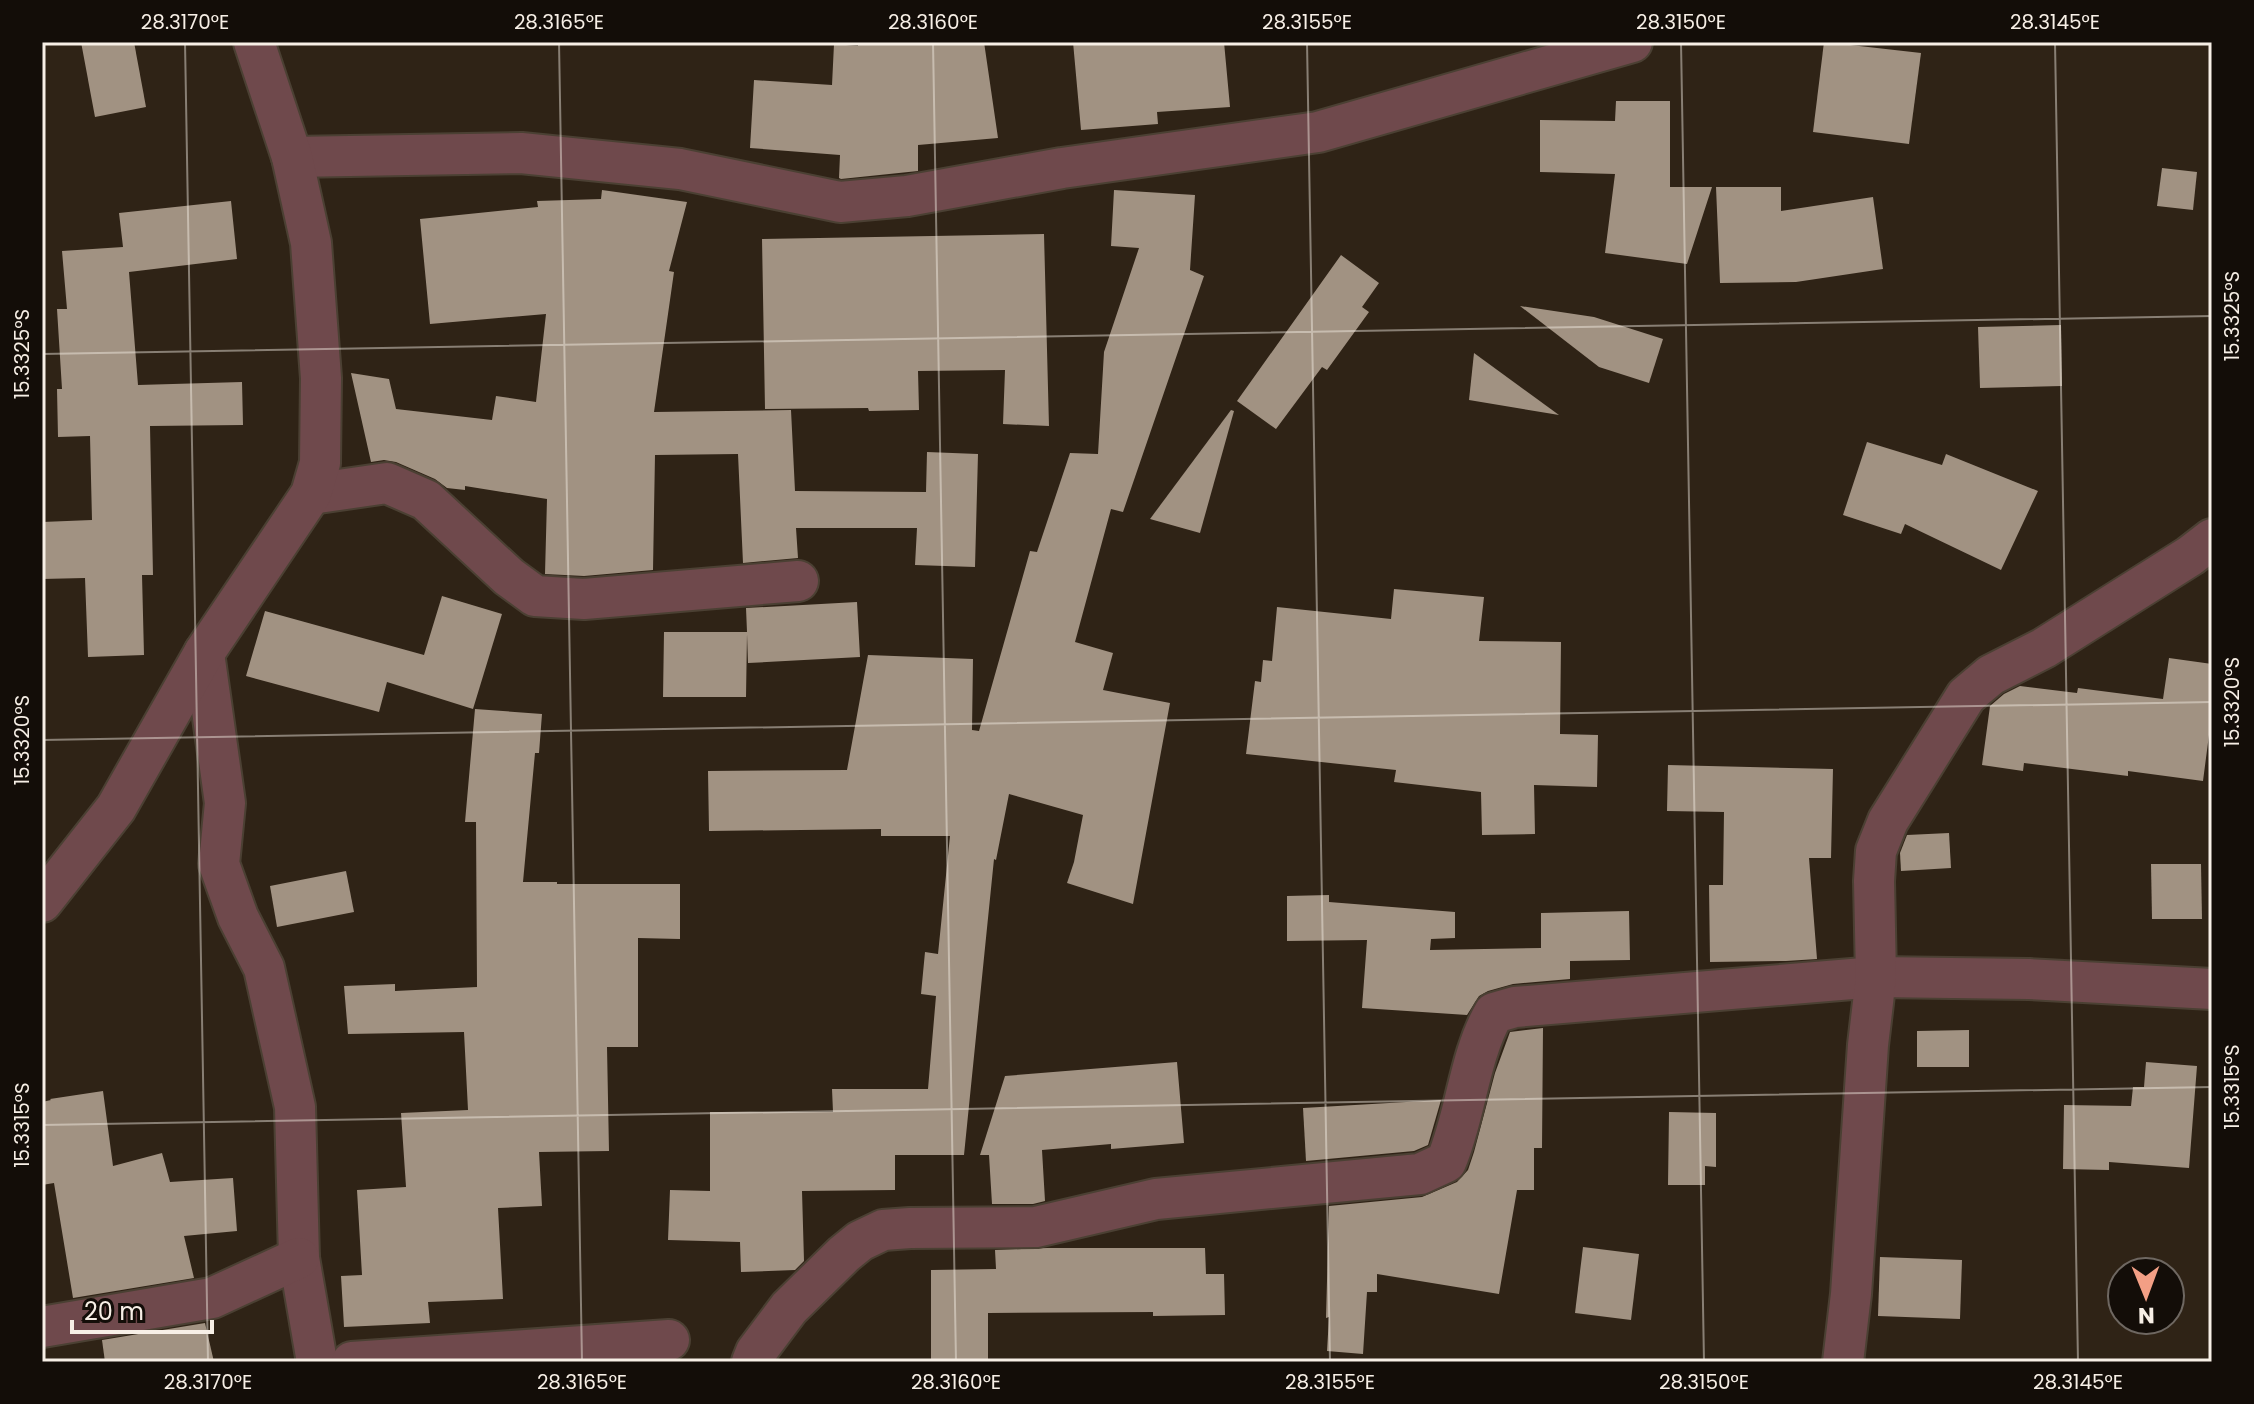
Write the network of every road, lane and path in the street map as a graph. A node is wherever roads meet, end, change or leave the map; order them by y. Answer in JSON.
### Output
{"nodes":[{"id":1,"x":254,"y":42,"type":"edge"},
{"id":2,"x":1632,"y":42,"type":"edge"},
{"id":3,"x":292,"y":157,"type":"junction"},
{"id":4,"x":311,"y":494,"type":"junction"},
{"id":5,"x":2212,"y":539,"type":"edge"},
{"id":6,"x":798,"y":581,"type":"dead end"},
{"id":7,"x":204,"y":653,"type":"junction"},
{"id":8,"x":42,"y":902,"type":"edge"},
{"id":9,"x":1876,"y":977,"type":"junction"},
{"id":10,"x":2212,"y":989,"type":"edge"},
{"id":11,"x":299,"y":1258,"type":"junction"},
{"id":12,"x":42,"y":1327,"type":"edge"},
{"id":13,"x":669,"y":1340,"type":"dead end"},
{"id":14,"x":317,"y":1362,"type":"edge"},
{"id":15,"x":352,"y":1362,"type":"edge"},
{"id":16,"x":752,"y":1362,"type":"edge"},
{"id":17,"x":1843,"y":1362,"type":"edge"}],
"edges":[{"from":1,"to":3,"type":"street"},
{"from":2,"to":3,"type":"street"},
{"from":3,"to":4,"type":"street"},
{"from":4,"to":6,"type":"street"},
{"from":4,"to":7,"type":"street"},
{"from":5,"to":9,"type":"street"},
{"from":7,"to":8,"type":"street"},
{"from":7,"to":11,"type":"street"},
{"from":9,"to":10,"type":"street"},
{"from":9,"to":16,"type":"street"},
{"from":9,"to":17,"type":"street"},
{"from":11,"to":12,"type":"street"},
{"from":11,"to":14,"type":"street"},
{"from":13,"to":15,"type":"street"}]}
